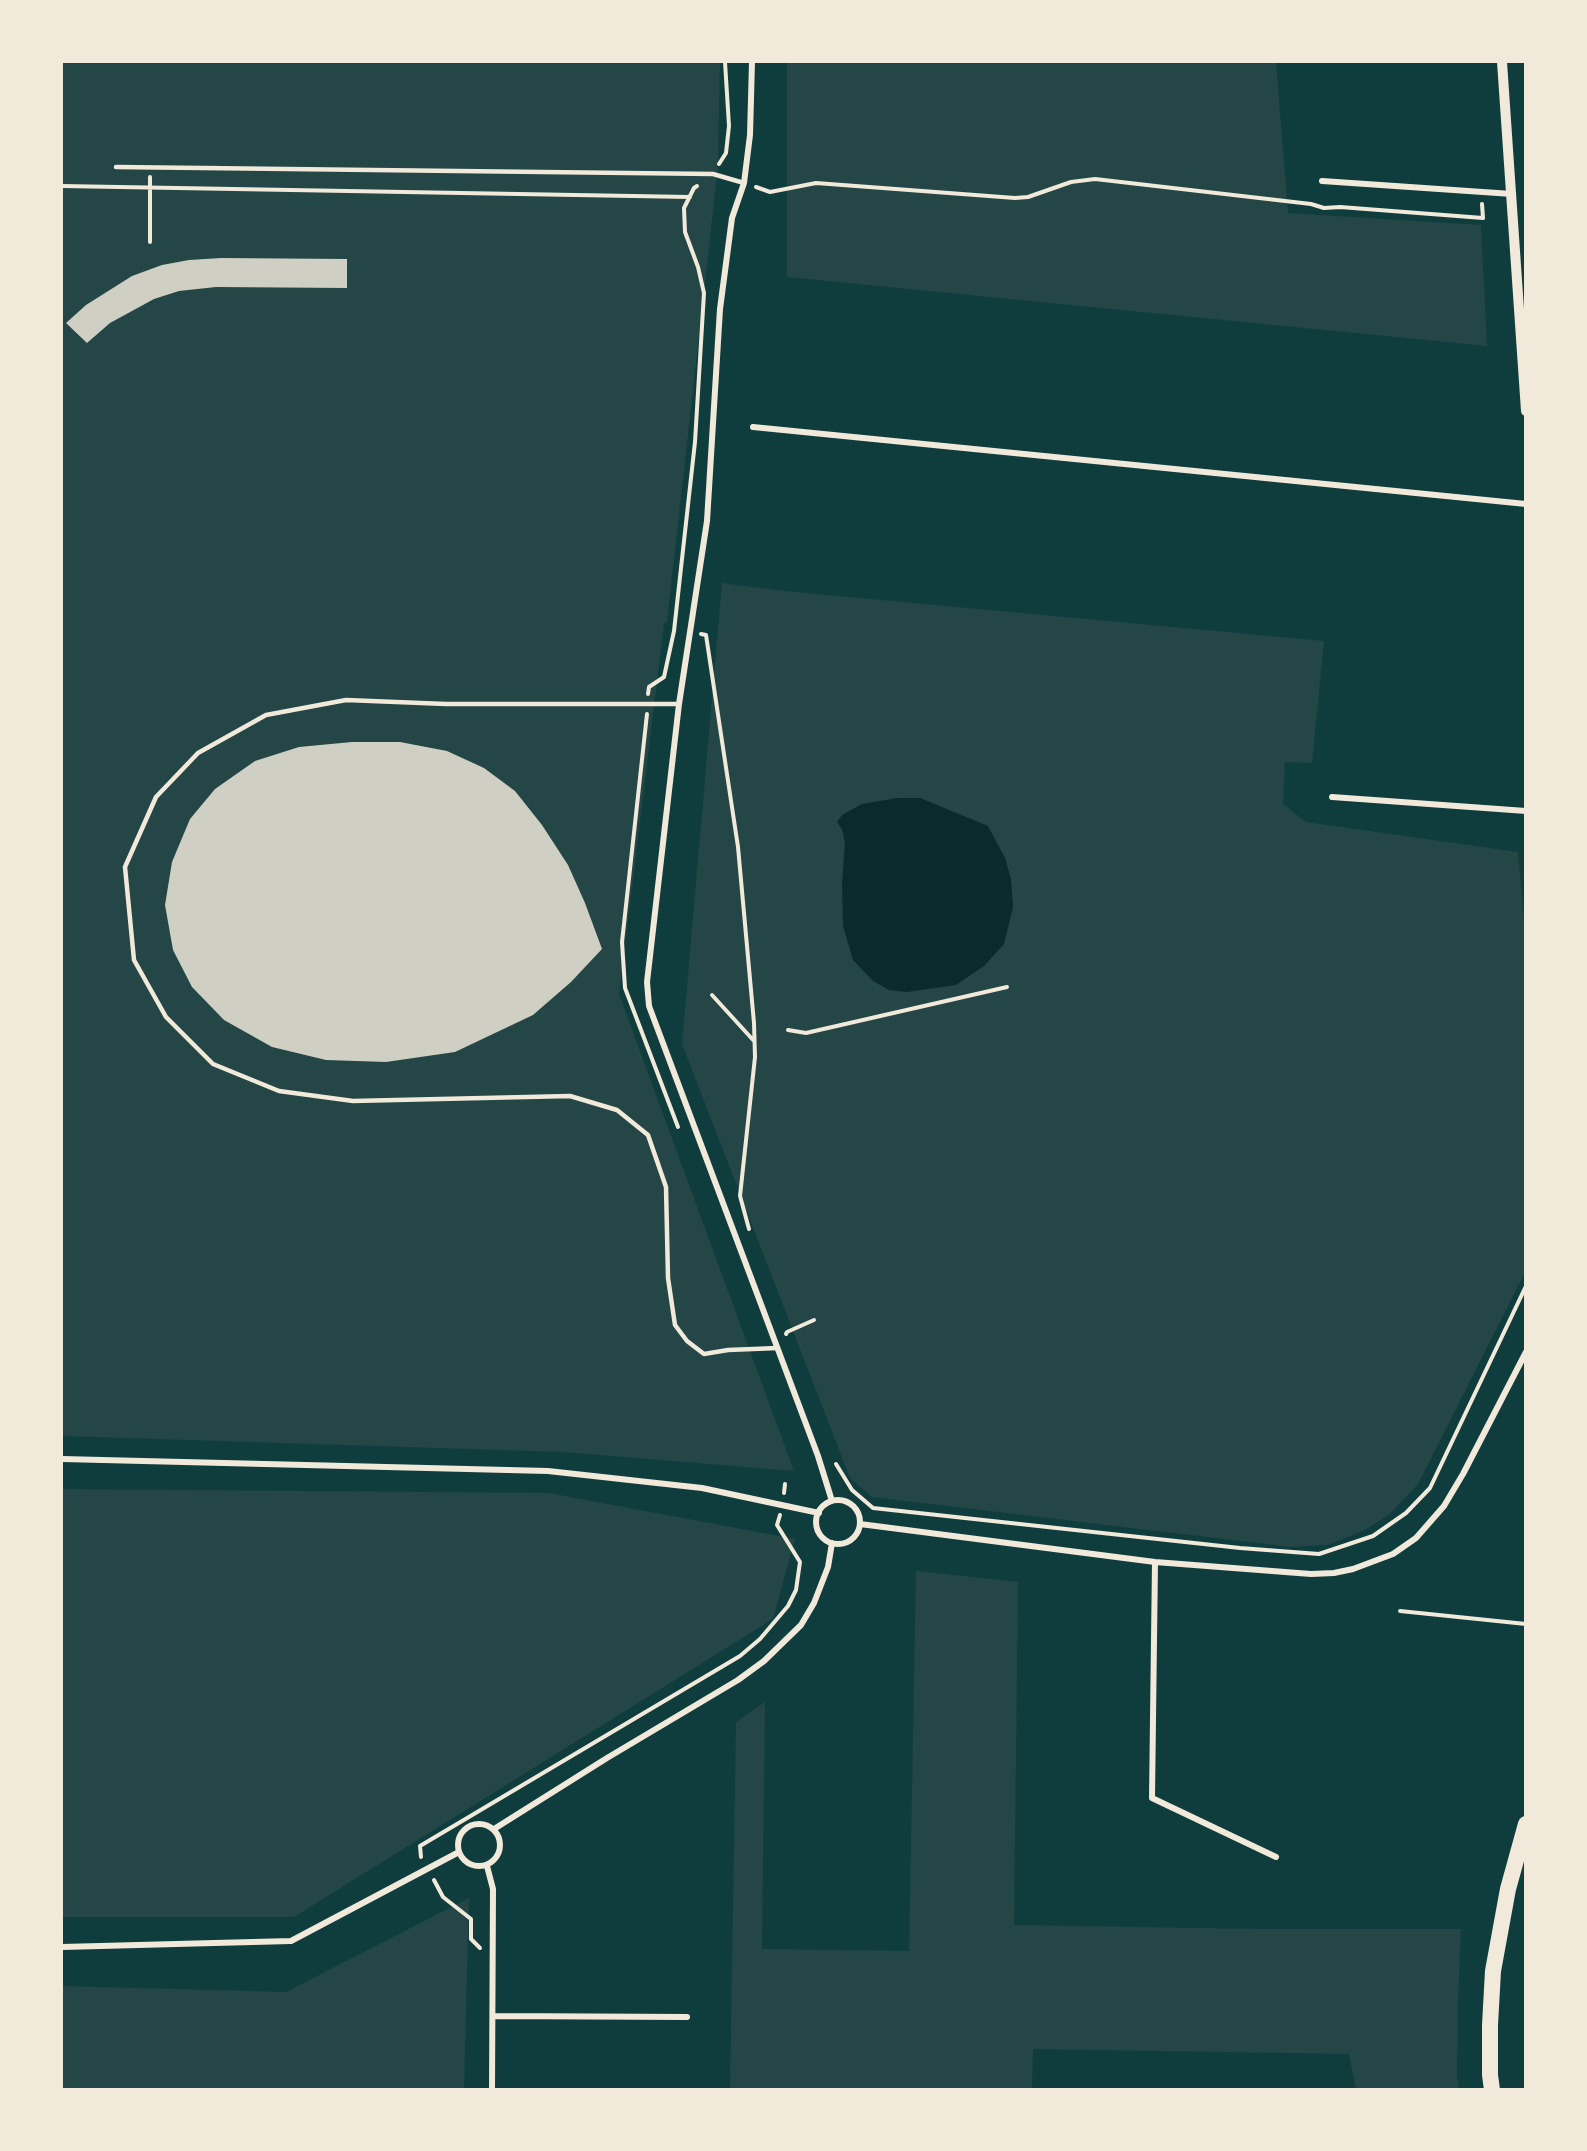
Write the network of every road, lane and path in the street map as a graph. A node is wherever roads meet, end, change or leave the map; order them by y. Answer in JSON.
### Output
{"nodes":[{"id":1,"x":725,"y":62,"type":"edge"},
{"id":2,"x":752,"y":62,"type":"edge"},
{"id":3,"x":1502,"y":62,"type":"edge"},
{"id":4,"x":116,"y":167,"type":"dead end"},
{"id":5,"x":150,"y":167,"type":"junction"},
{"id":6,"x":713,"y":174,"type":"junction"},
{"id":7,"x":1322,"y":181,"type":"dead end"},
{"id":8,"x":744,"y":183,"type":"junction"},
{"id":9,"x":62,"y":186,"type":"edge"},
{"id":10,"x":150,"y":188,"type":"junction"},
{"id":11,"x":1481,"y":193,"type":"junction"},
{"id":12,"x":1512,"y":194,"type":"junction"},
{"id":13,"x":690,"y":197,"type":"junction"},
{"id":14,"x":150,"y":242,"type":"dead end"},
{"id":15,"x":1526,"y":411,"type":"edge"},
{"id":16,"x":753,"y":428,"type":"dead end"},
{"id":17,"x":1526,"y":504,"type":"edge"},
{"id":18,"x":690,"y":633,"type":"junction"},
{"id":19,"x":679,"y":704,"type":"junction"},
{"id":20,"x":1332,"y":797,"type":"dead end"},
{"id":21,"x":1526,"y":811,"type":"edge"},
{"id":22,"x":1007,"y":987,"type":"dead end"},
{"id":23,"x":712,"y":995,"type":"dead end"},
{"id":24,"x":788,"y":1030,"type":"dead end"},
{"id":25,"x":755,"y":1042,"type":"junction"},
{"id":26,"x":749,"y":1230,"type":"dead end"},
{"id":27,"x":1526,"y":1286,"type":"edge"},
{"id":28,"x":814,"y":1320,"type":"dead end"},
{"id":29,"x":784,"y":1322,"type":"dead end"},
{"id":30,"x":787,"y":1332,"type":"junction"},
{"id":31,"x":791,"y":1342,"type":"dead end"},
{"id":32,"x":778,"y":1348,"type":"junction"},
{"id":33,"x":1526,"y":1352,"type":"edge"},
{"id":34,"x":62,"y":1459,"type":"edge"},
{"id":35,"x":835,"y":1460,"type":"dead end"},
{"id":36,"x":832,"y":1501,"type":"junction"},
{"id":37,"x":819,"y":1513,"type":"junction"},
{"id":38,"x":860,"y":1524,"type":"junction"},
{"id":39,"x":777,"y":1525,"type":"dead end"},
{"id":40,"x":832,"y":1543,"type":"junction"},
{"id":41,"x":1155,"y":1562,"type":"junction"},
{"id":42,"x":1400,"y":1611,"type":"dead end"},
{"id":43,"x":1526,"y":1624,"type":"edge"},
{"id":44,"x":1526,"y":1824,"type":"edge"},
{"id":45,"x":494,"y":1829,"type":"junction"},
{"id":46,"x":459,"y":1852,"type":"junction"},
{"id":47,"x":419,"y":1853,"type":"dead end"},
{"id":48,"x":1276,"y":1857,"type":"dead end"},
{"id":49,"x":487,"y":1866,"type":"junction"},
{"id":50,"x":436,"y":1885,"type":"dead end"},
{"id":51,"x":471,"y":1939,"type":"dead end"},
{"id":52,"x":62,"y":1947,"type":"edge"},
{"id":53,"x":494,"y":2016,"type":"junction"},
{"id":54,"x":687,"y":2017,"type":"dead end"},
{"id":55,"x":492,"y":2090,"type":"edge"},
{"id":56,"x":1492,"y":2090,"type":"edge"}],
"edges":[{"from":1,"to":6,"type":"path"},
{"from":2,"to":8,"type":"street"},
{"from":3,"to":12,"type":"street"},
{"from":4,"to":5,"type":"lane"},
{"from":5,"to":6,"type":"lane"},
{"from":5,"to":10,"type":"path"},
{"from":6,"to":8,"type":"lane"},
{"from":6,"to":13,"type":"path"},
{"from":7,"to":11,"type":"street"},
{"from":8,"to":11,"type":"path"},
{"from":8,"to":18,"type":"street"},
{"from":9,"to":10,"type":"path"},
{"from":10,"to":13,"type":"path"},
{"from":10,"to":14,"type":"path"},
{"from":11,"to":12,"type":"street"},
{"from":12,"to":15,"type":"street"},
{"from":13,"to":18,"type":"path"},
{"from":16,"to":17,"type":"street"},
{"from":18,"to":19,"type":"street"},
{"from":18,"to":25,"type":"path"},
{"from":19,"to":32,"type":"street"},
{"from":19,"to":32,"type":"lane"},
{"from":20,"to":21,"type":"street"},
{"from":22,"to":24,"type":"path"},
{"from":23,"to":25,"type":"path"},
{"from":25,"to":26,"type":"path"},
{"from":27,"to":35,"type":"path"},
{"from":28,"to":30,"type":"path"},
{"from":29,"to":30,"type":"path"},
{"from":30,"to":31,"type":"path"},
{"from":32,"to":36,"type":"street"},
{"from":33,"to":41,"type":"street"},
{"from":34,"to":37,"type":"street"},
{"from":36,"to":37,"type":"street"},
{"from":36,"to":38,"type":"street"},
{"from":37,"to":40,"type":"street"},
{"from":38,"to":40,"type":"street"},
{"from":38,"to":41,"type":"street"},
{"from":39,"to":47,"type":"path"},
{"from":40,"to":45,"type":"street"},
{"from":41,"to":48,"type":"street"},
{"from":42,"to":43,"type":"path"},
{"from":44,"to":56,"type":"highway"},
{"from":45,"to":46,"type":"street"},
{"from":45,"to":49,"type":"street"},
{"from":46,"to":49,"type":"street"},
{"from":46,"to":52,"type":"street"},
{"from":49,"to":53,"type":"street"},
{"from":50,"to":51,"type":"path"},
{"from":53,"to":54,"type":"street"},
{"from":53,"to":55,"type":"street"}]}
